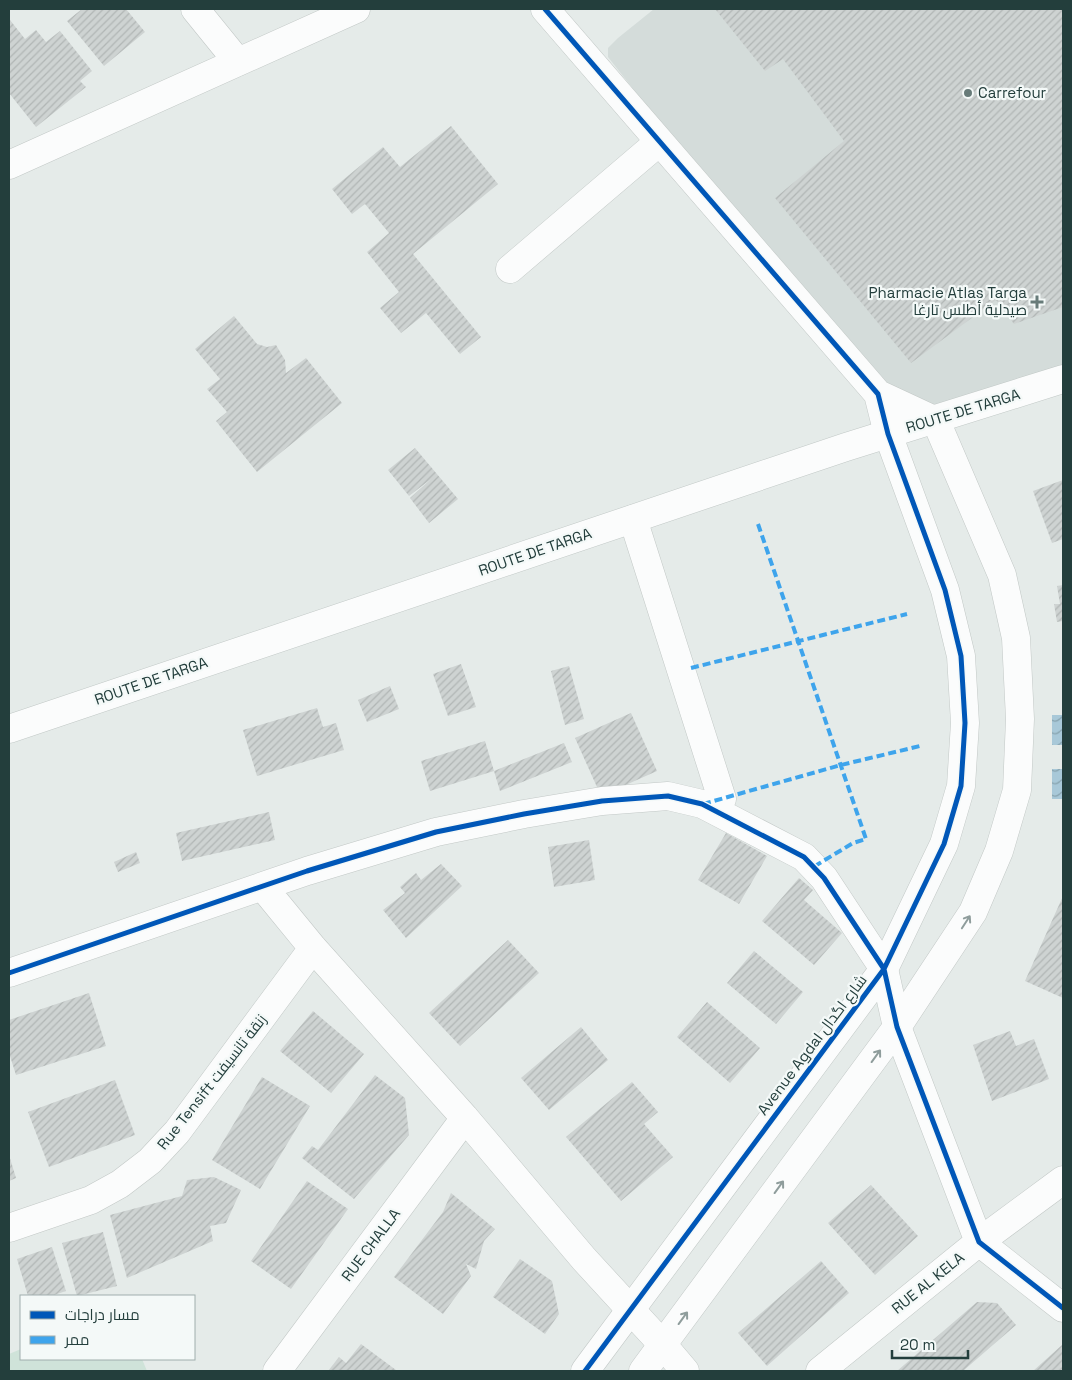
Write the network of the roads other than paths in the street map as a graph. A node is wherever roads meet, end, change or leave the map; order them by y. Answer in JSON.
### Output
{"nodes":[{"id":1,"x":196,"y":9,"type":"edge"},
{"id":2,"x":356,"y":9,"type":"edge"},
{"id":3,"x":545,"y":9,"type":"edge"},
{"id":4,"x":238,"y":62,"type":"junction"},
{"id":5,"x":659,"y":142,"type":"junction"},
{"id":6,"x":12,"y":157,"type":"edge"},
{"id":7,"x":510,"y":269,"type":"dead end"},
{"id":8,"x":1063,"y":379,"type":"edge"},
{"id":9,"x":878,"y":394,"type":"junction"},
{"id":10,"x":936,"y":421,"type":"junction"},
{"id":11,"x":888,"y":434,"type":"junction"},
{"id":12,"x":633,"y":519,"type":"junction"},
{"id":13,"x":9,"y":729,"type":"edge"},
{"id":14,"x":722,"y":799,"type":"dead end"},
{"id":15,"x":263,"y":887,"type":"junction"},
{"id":16,"x":313,"y":948,"type":"junction"},
{"id":17,"x":884,"y":969,"type":"junction"},
{"id":18,"x":9,"y":973,"type":"edge"},
{"id":19,"x":897,"y":1027,"type":"junction"},
{"id":20,"x":465,"y":1118,"type":"junction"},
{"id":21,"x":1063,"y":1180,"type":"edge"},
{"id":22,"x":9,"y":1228,"type":"edge"},
{"id":23,"x":979,"y":1242,"type":"junction"},
{"id":24,"x":1063,"y":1308,"type":"edge"},
{"id":25,"x":630,"y":1311,"type":"junction"},
{"id":26,"x":663,"y":1345,"type":"junction"},
{"id":27,"x":277,"y":1371,"type":"edge"},
{"id":28,"x":585,"y":1371,"type":"edge"},
{"id":29,"x":644,"y":1371,"type":"edge"},
{"id":30,"x":684,"y":1371,"type":"edge"},
{"id":31,"x":820,"y":1371,"type":"edge"}],
"edges":[{"from":1,"to":4,"type":"street"},
{"from":2,"to":4,"type":"street"},
{"from":3,"to":5,"type":"street"},
{"from":4,"to":6,"type":"street"},
{"from":5,"to":7,"type":"street"},
{"from":5,"to":9,"type":"street"},
{"from":8,"to":10,"type":"street","name":"ROUTE DE TARGA"},
{"from":9,"to":10,"type":"street"},
{"from":9,"to":11,"type":"street","name":"Avenue Agdal شارع اگدال"},
{"from":10,"to":11,"type":"street","name":"ROUTE DE TARGA"},
{"from":19,"to":10,"type":"street","one_way":true},
{"from":11,"to":12,"type":"street","name":"ROUTE DE TARGA"},
{"from":11,"to":17,"type":"street","name":"Avenue Agdal شارع اگدال"},
{"from":12,"to":13,"type":"street","name":"ROUTE DE TARGA"},
{"from":12,"to":14,"type":"street"},
{"from":15,"to":16,"type":"street"},
{"from":15,"to":17,"type":"street"},
{"from":15,"to":18,"type":"street"},
{"from":16,"to":20,"type":"street"},
{"from":16,"to":22,"type":"street","name":"Rue Tensift زنقة تانسيفت"},
{"from":17,"to":19,"type":"street"},
{"from":17,"to":25,"type":"street","name":"Avenue Agdal شارع اگدال"},
{"from":19,"to":23,"type":"street"},
{"from":26,"to":19,"type":"street","one_way":true},
{"from":20,"to":25,"type":"street"},
{"from":20,"to":27,"type":"street","name":"RUE CHALLA"},
{"from":21,"to":23,"type":"street","name":"RUE AL KELA"},
{"from":23,"to":24,"type":"street"},
{"from":23,"to":31,"type":"street","name":"RUE AL KELA"},
{"from":25,"to":26,"type":"street"},
{"from":25,"to":28,"type":"street","name":"Avenue Agdal شارع اگدال"},
{"from":26,"to":29,"type":"street"},
{"from":26,"to":30,"type":"street"}]}
